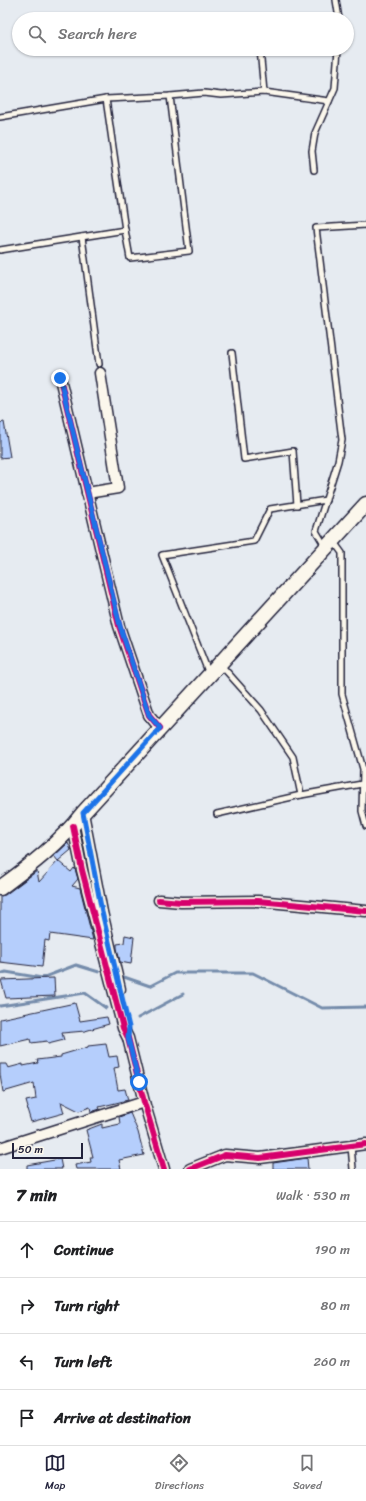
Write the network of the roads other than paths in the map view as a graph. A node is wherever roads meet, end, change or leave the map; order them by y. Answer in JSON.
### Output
{"nodes":[{"id":1,"x":336,"y":0,"type":"edge"},
{"id":2,"x":338,"y":12,"type":"edge"},
{"id":3,"x":261,"y":56,"type":"edge"},
{"id":4,"x":337,"y":56,"type":"edge"},
{"id":5,"x":264,"y":92,"type":"junction"},
{"id":6,"x":170,"y":96,"type":"junction"},
{"id":7,"x":106,"y":99,"type":"junction"},
{"id":8,"x":329,"y":101,"type":"junction"},
{"id":9,"x":0,"y":117,"type":"edge"},
{"id":10,"x":314,"y":170,"type":"dead end"},
{"id":11,"x":366,"y":225,"type":"edge"},
{"id":12,"x":124,"y":230,"type":"junction"},
{"id":13,"x":82,"y":237,"type":"junction"},
{"id":14,"x":0,"y":250,"type":"edge"},
{"id":15,"x":232,"y":353,"type":"dead end"},
{"id":16,"x":100,"y":369,"type":"joint"},
{"id":17,"x":60,"y":378,"type":"dead end"},
{"id":18,"x":87,"y":493,"type":"junction"},
{"id":19,"x":326,"y":500,"type":"junction"},
{"id":20,"x":297,"y":505,"type":"junction"},
{"id":21,"x":364,"y":511,"type":"edge"},
{"id":22,"x":330,"y":545,"type":"junction"},
{"id":23,"x":220,"y":663,"type":"junction"},
{"id":24,"x":209,"y":675,"type":"junction"},
{"id":25,"x":160,"y":728,"type":"junction"},
{"id":26,"x":362,"y":784,"type":"junction"},
{"id":27,"x":300,"y":795,"type":"junction"},
{"id":28,"x":83,"y":813,"type":"junction"},
{"id":29,"x":217,"y":814,"type":"dead end"},
{"id":30,"x":73,"y":826,"type":"junction"},
{"id":31,"x":366,"y":826,"type":"edge"},
{"id":32,"x":0,"y":888,"type":"edge"},
{"id":33,"x":159,"y":900,"type":"dead end"},
{"id":34,"x":366,"y":911,"type":"edge"},
{"id":35,"x":128,"y":1038,"type":"junction"},
{"id":36,"x":144,"y":1102,"type":"junction"},
{"id":37,"x":366,"y":1144,"type":"edge"},
{"id":38,"x":351,"y":1146,"type":"junction"},
{"id":39,"x":0,"y":1148,"type":"edge"},
{"id":40,"x":164,"y":1169,"type":"edge"},
{"id":41,"x":190,"y":1169,"type":"edge"},
{"id":42,"x":353,"y":1169,"type":"edge"}],
"edges":[{"from":1,"to":2,"type":"lane"},
{"from":3,"to":5,"type":"lane"},
{"from":4,"to":8,"type":"lane"},
{"from":5,"to":6,"type":"lane"},
{"from":5,"to":8,"type":"lane"},
{"from":6,"to":7,"type":"lane"},
{"from":6,"to":12,"type":"lane"},
{"from":7,"to":9,"type":"lane"},
{"from":7,"to":12,"type":"lane"},
{"from":8,"to":10,"type":"lane"},
{"from":11,"to":19,"type":"lane"},
{"from":12,"to":13,"type":"lane"},
{"from":13,"to":14,"type":"lane"},
{"from":13,"to":16,"type":"lane"},
{"from":15,"to":20,"type":"lane"},
{"from":16,"to":18,"type":"street"},
{"from":17,"to":18,"type":"street"},
{"from":18,"to":25,"type":"street"},
{"from":19,"to":20,"type":"lane"},
{"from":19,"to":22,"type":"lane"},
{"from":20,"to":24,"type":"lane"},
{"from":21,"to":22,"type":"main road"},
{"from":22,"to":23,"type":"main road"},
{"from":22,"to":26,"type":"lane"},
{"from":23,"to":24,"type":"main road"},
{"from":23,"to":27,"type":"lane"},
{"from":24,"to":25,"type":"main road"},
{"from":25,"to":28,"type":"main road"},
{"from":26,"to":27,"type":"lane"},
{"from":26,"to":31,"type":"lane"},
{"from":27,"to":29,"type":"lane"},
{"from":28,"to":30,"type":"main road"},
{"from":28,"to":35,"type":"street"},
{"from":30,"to":32,"type":"main road"},
{"from":30,"to":35,"type":"street"},
{"from":33,"to":34,"type":"street"},
{"from":35,"to":36,"type":"street"},
{"from":36,"to":39,"type":"street"},
{"from":36,"to":40,"type":"street"},
{"from":37,"to":38,"type":"street"},
{"from":38,"to":41,"type":"street"},
{"from":38,"to":42,"type":"lane"}]}
